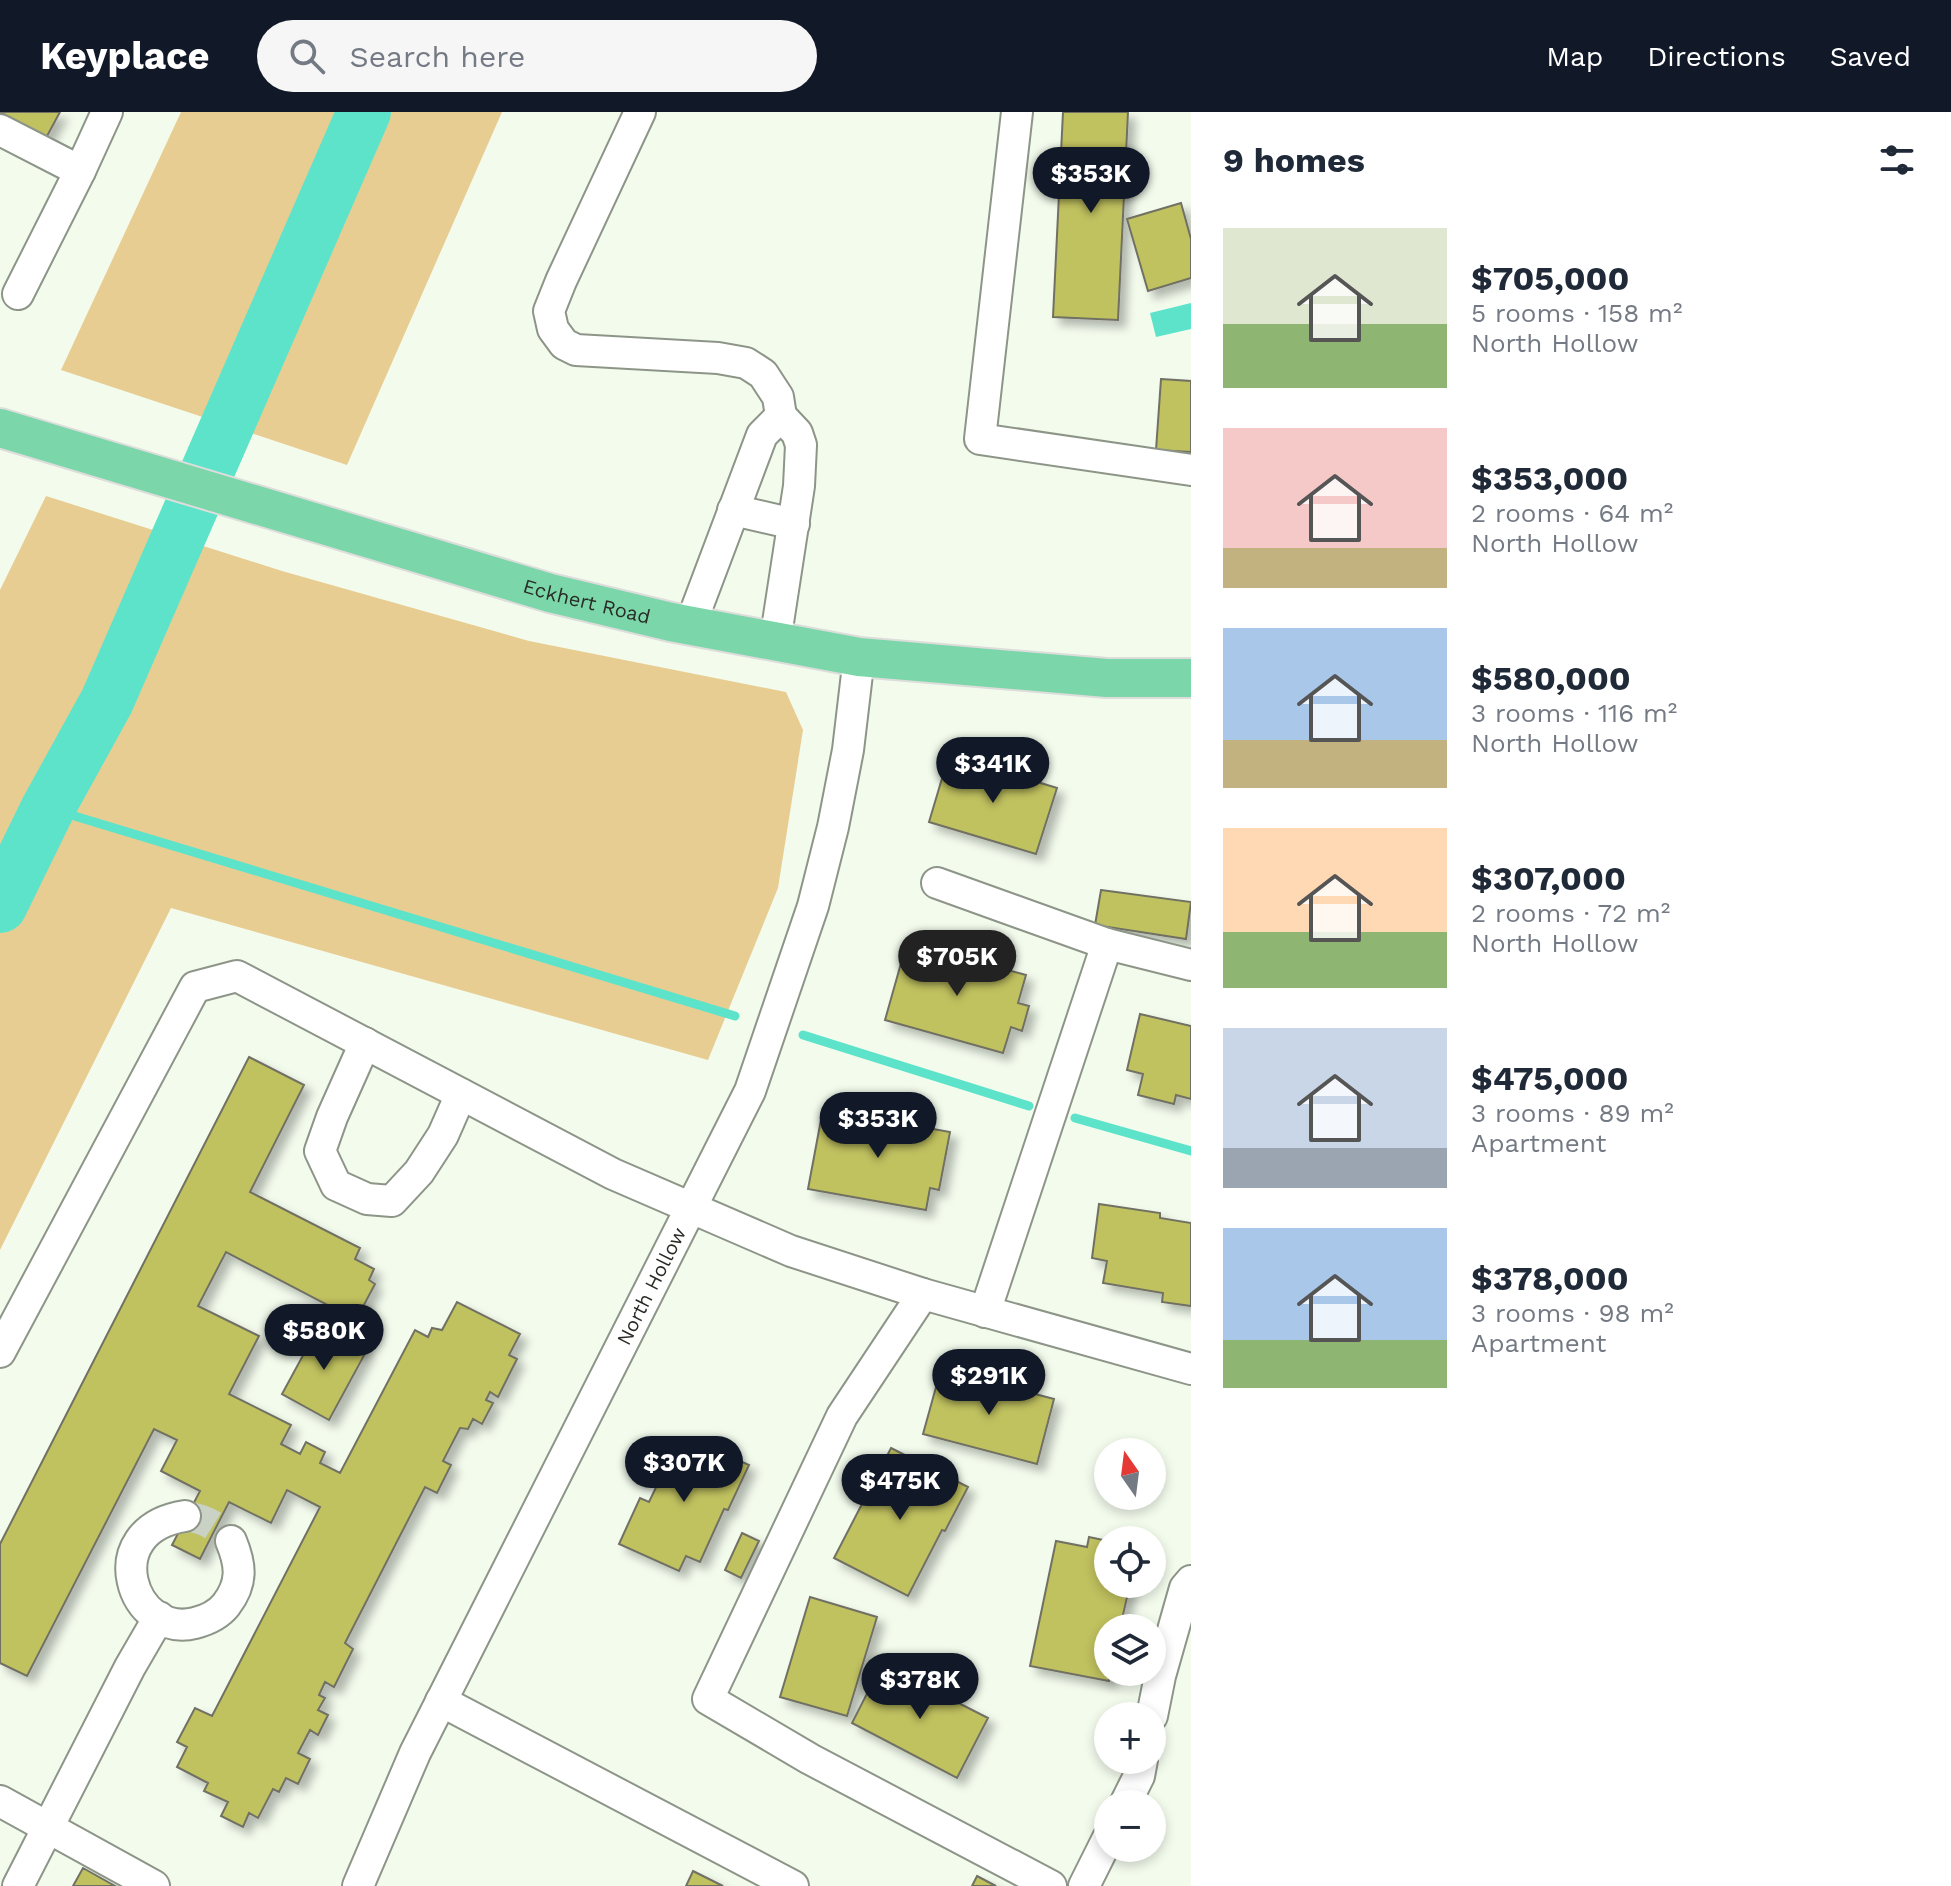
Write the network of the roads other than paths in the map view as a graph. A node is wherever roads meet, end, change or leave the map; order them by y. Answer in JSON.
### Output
{"nodes":[{"id":1,"x":107,"y":112,"type":"edge"},
{"id":2,"x":640,"y":112,"type":"edge"},
{"id":3,"x":1017,"y":112,"type":"edge"},
{"id":4,"x":0,"y":130,"type":"edge"},
{"id":5,"x":80,"y":171,"type":"junction"},
{"id":6,"x":18,"y":294,"type":"dead end"},
{"id":7,"x":781,"y":416,"type":"junction"},
{"id":8,"x":0,"y":428,"type":"edge"},
{"id":9,"x":1191,"y":470,"type":"edge"},
{"id":10,"x":733,"y":510,"type":"junction"},
{"id":11,"x":794,"y":524,"type":"junction"},
{"id":12,"x":690,"y":626,"type":"junction"},
{"id":13,"x":775,"y":642,"type":"junction"},
{"id":14,"x":859,"y":657,"type":"junction"},
{"id":15,"x":1191,"y":678,"type":"edge"},
{"id":16,"x":937,"y":883,"type":"dead end"},
{"id":17,"x":1107,"y":944,"type":"junction"},
{"id":18,"x":1191,"y":965,"type":"edge"},
{"id":19,"x":365,"y":1043,"type":"junction"},
{"id":20,"x":461,"y":1094,"type":"junction"},
{"id":21,"x":690,"y":1209,"type":"junction"},
{"id":22,"x":923,"y":1294,"type":"junction"},
{"id":23,"x":985,"y":1312,"type":"junction"},
{"id":24,"x":0,"y":1352,"type":"edge"},
{"id":25,"x":1191,"y":1369,"type":"edge"},
{"id":26,"x":185,"y":1516,"type":"tunnel mouth"},
{"id":27,"x":231,"y":1541,"type":"dead end"},
{"id":28,"x":1191,"y":1581,"type":"edge"},
{"id":29,"x":159,"y":1617,"type":"junction"},
{"id":30,"x":441,"y":1701,"type":"junction"},
{"id":31,"x":1155,"y":1702,"type":"edge"},
{"id":32,"x":0,"y":1801,"type":"edge"},
{"id":33,"x":47,"y":1826,"type":"junction"},
{"id":34,"x":1096,"y":1862,"type":"edge"},
{"id":35,"x":18,"y":1886,"type":"edge"},
{"id":36,"x":154,"y":1886,"type":"edge"},
{"id":37,"x":358,"y":1886,"type":"edge"},
{"id":38,"x":793,"y":1886,"type":"edge"},
{"id":39,"x":1051,"y":1886,"type":"edge"},
{"id":40,"x":1084,"y":1886,"type":"edge"}],
"edges":[{"from":1,"to":5,"type":"street"},
{"from":2,"to":7,"type":"street"},
{"from":3,"to":9,"type":"street"},
{"from":4,"to":5,"type":"street"},
{"from":5,"to":6,"type":"street"},
{"from":7,"to":10,"type":"street"},
{"from":7,"to":11,"type":"street"},
{"from":8,"to":12,"type":"main road","name":"Eckhert Road"},
{"from":10,"to":11,"type":"street"},
{"from":10,"to":12,"type":"street"},
{"from":11,"to":13,"type":"street"},
{"from":12,"to":13,"type":"main road","name":"Eckhert Road"},
{"from":13,"to":14,"type":"main road","name":"Eckhert Road"},
{"from":14,"to":15,"type":"main road","name":"Eckhert Road"},
{"from":14,"to":21,"type":"street","name":"North Hollow"},
{"from":16,"to":17,"type":"street"},
{"from":17,"to":18,"type":"street"},
{"from":17,"to":23,"type":"street"},
{"from":19,"to":20,"type":"street"},
{"from":19,"to":20,"type":"street"},
{"from":19,"to":24,"type":"street"},
{"from":20,"to":21,"type":"street"},
{"from":21,"to":22,"type":"street"},
{"from":21,"to":30,"type":"street","name":"North Hollow"},
{"from":22,"to":23,"type":"street"},
{"from":22,"to":39,"type":"street"},
{"from":23,"to":25,"type":"street"},
{"from":26,"to":29,"type":"street"},
{"from":27,"to":29,"type":"street"},
{"from":28,"to":31,"type":"street"},
{"from":29,"to":33,"type":"street"},
{"from":30,"to":37,"type":"street","name":"North Hollow"},
{"from":30,"to":38,"type":"street"},
{"from":32,"to":33,"type":"street"},
{"from":33,"to":35,"type":"street"},
{"from":33,"to":36,"type":"street"},
{"from":34,"to":40,"type":"street"}]}
